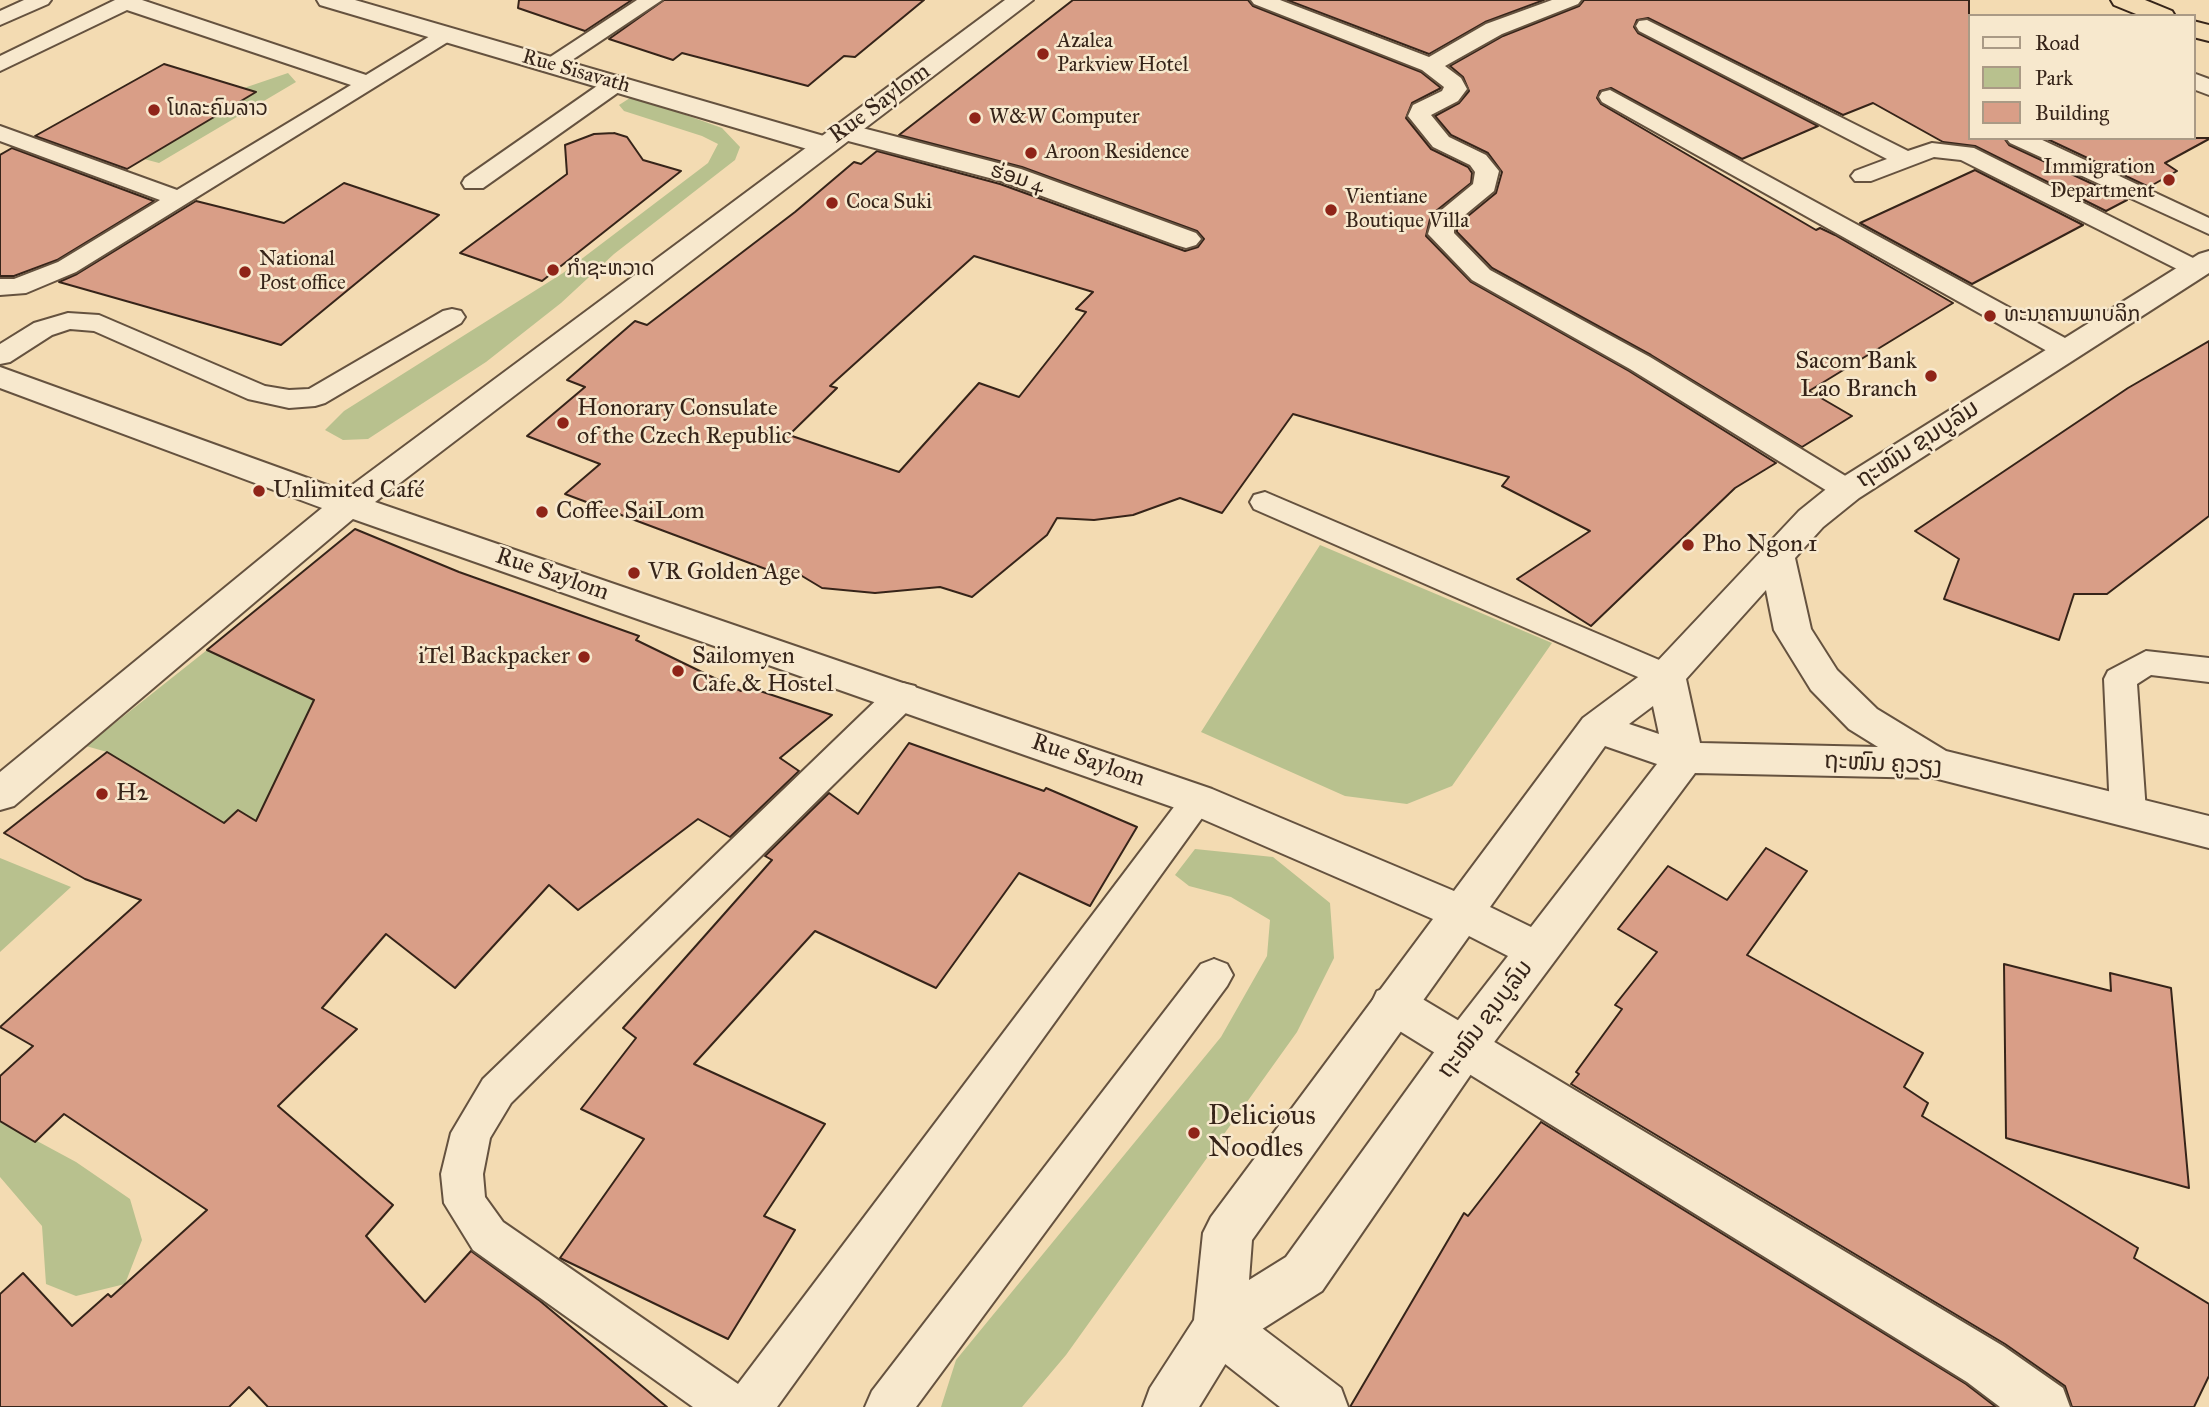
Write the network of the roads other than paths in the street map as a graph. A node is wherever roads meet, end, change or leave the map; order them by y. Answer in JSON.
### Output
{"nodes":[{"id":1,"x":41,"y":0,"type":"edge"},
{"id":2,"x":329,"y":0,"type":"edge"},
{"id":3,"x":652,"y":0,"type":"edge"},
{"id":4,"x":1021,"y":0,"type":"edge"},
{"id":5,"x":1261,"y":0,"type":"edge"},
{"id":6,"x":1571,"y":0,"type":"edge"},
{"id":7,"x":2123,"y":0,"type":"edge"},
{"id":8,"x":129,"y":2,"type":"edge"},
{"id":9,"x":2158,"y":14,"type":"edge"},
{"id":10,"x":0,"y":19,"type":"edge"},
{"id":11,"x":1647,"y":26,"type":"dead end"},
{"id":12,"x":448,"y":35,"type":"junction"},
{"id":13,"x":0,"y":64,"type":"edge"},
{"id":14,"x":549,"y":65,"type":"junction"},
{"id":15,"x":1430,"y":65,"type":"junction"},
{"id":16,"x":368,"y":83,"type":"junction"},
{"id":17,"x":615,"y":84,"type":"junction"},
{"id":18,"x":1609,"y":97,"type":"dead end"},
{"id":19,"x":0,"y":133,"type":"edge"},
{"id":20,"x":834,"y":138,"type":"junction"},
{"id":21,"x":2022,"y":140,"type":"edge"},
{"id":22,"x":1904,"y":158,"type":"junction"},
{"id":23,"x":1863,"y":176,"type":"dead end"},
{"id":24,"x":474,"y":183,"type":"dead end"},
{"id":25,"x":179,"y":199,"type":"junction"},
{"id":26,"x":2209,"y":227,"type":"edge"},
{"id":27,"x":1186,"y":240,"type":"dead end"},
{"id":28,"x":2202,"y":264,"type":"edge"},
{"id":29,"x":0,"y":287,"type":"edge"},
{"id":30,"x":452,"y":317,"type":"dead end"},
{"id":31,"x":2066,"y":350,"type":"junction"},
{"id":32,"x":0,"y":356,"type":"edge"},
{"id":33,"x":0,"y":377,"type":"edge"},
{"id":34,"x":1847,"y":490,"type":"junction"},
{"id":35,"x":1265,"y":502,"type":"dead end"},
{"id":36,"x":348,"y":505,"type":"junction"},
{"id":37,"x":1777,"y":555,"type":"junction"},
{"id":38,"x":2209,"y":670,"type":"edge"},
{"id":39,"x":1666,"y":676,"type":"junction"},
{"id":40,"x":903,"y":695,"type":"junction"},
{"id":41,"x":1597,"y":728,"type":"junction"},
{"id":42,"x":1684,"y":758,"type":"junction"},
{"id":43,"x":1934,"y":763,"type":"junction"},
{"id":44,"x":0,"y":795,"type":"edge"},
{"id":45,"x":1198,"y":800,"type":"junction"},
{"id":46,"x":2128,"y":812,"type":"junction"},
{"id":47,"x":2209,"y":832,"type":"edge"},
{"id":48,"x":1461,"y":912,"type":"junction"},
{"id":49,"x":1539,"y":951,"type":"junction"},
{"id":50,"x":1214,"y":975,"type":"dead end"},
{"id":51,"x":1393,"y":1004,"type":"junction"},
{"id":52,"x":1464,"y":1047,"type":"junction"},
{"id":53,"x":1219,"y":1327,"type":"junction"},
{"id":54,"x":732,"y":1407,"type":"edge"},
{"id":55,"x":749,"y":1407,"type":"edge"},
{"id":56,"x":888,"y":1407,"type":"edge"},
{"id":57,"x":1169,"y":1407,"type":"edge"},
{"id":58,"x":1322,"y":1407,"type":"edge"},
{"id":59,"x":2045,"y":1407,"type":"edge"}],
"edges":[{"from":1,"to":10,"type":"lane"},
{"from":2,"to":12,"type":"street","name":"Rue Sisavath"},
{"from":3,"to":14,"type":"lane"},
{"from":4,"to":20,"type":"street","name":"Rue Saylom"},
{"from":5,"to":15,"type":"lane"},
{"from":6,"to":15,"type":"lane"},
{"from":7,"to":9,"type":"highway"},
{"from":8,"to":13,"type":"lane"},
{"from":8,"to":16,"type":"lane"},
{"from":11,"to":22,"type":"lane"},
{"from":12,"to":14,"type":"street","name":"Rue Sisavath"},
{"from":12,"to":16,"type":"lane"},
{"from":14,"to":17,"type":"street","name":"Rue Sisavath"},
{"from":15,"to":34,"type":"lane"},
{"from":16,"to":25,"type":"lane"},
{"from":17,"to":20,"type":"street","name":"Rue Sisavath"},
{"from":17,"to":24,"type":"lane"},
{"from":18,"to":31,"type":"lane"},
{"from":19,"to":25,"type":"lane"},
{"from":20,"to":27,"type":"street","name":"ຮ່ອມ 4"},
{"from":20,"to":36,"type":"street","name":"Rue Saylom"},
{"from":21,"to":26,"type":"lane"},
{"from":22,"to":23,"type":"lane"},
{"from":22,"to":28,"type":"lane"},
{"from":25,"to":29,"type":"lane"},
{"from":28,"to":31,"type":"street","name":"ຖະໜົນ ຂຸນບູລົມ"},
{"from":30,"to":32,"type":"lane"},
{"from":31,"to":34,"type":"street","name":"ຖະໜົນ ຂຸນບູລົມ"},
{"from":33,"to":36,"type":"street"},
{"from":34,"to":37,"type":"street","name":"ຖະໜົນ ຂຸນບູລົມ"},
{"from":35,"to":39,"type":"lane"},
{"from":36,"to":40,"type":"street","name":"Rue Saylom"},
{"from":36,"to":44,"type":"street"},
{"from":37,"to":39,"type":"street","name":"ຖະໜົນ ຂຸນບູລົມ"},
{"from":37,"to":43,"type":"street"},
{"from":38,"to":46,"type":"lane"},
{"from":39,"to":41,"type":"street","name":"ຖະໜົນ ຂຸນບູລົມ"},
{"from":39,"to":42,"type":"street"},
{"from":40,"to":45,"type":"street","name":"Rue Saylom"},
{"from":40,"to":54,"type":"lane"},
{"from":41,"to":42,"type":"street","name":"ຖະໜົນ ຄູວຽງ"},
{"from":41,"to":48,"type":"street","name":"ຖະໜົນ ຂຸນບູລົມ"},
{"from":42,"to":43,"type":"street","name":"ຖະໜົນ ຄູວຽງ"},
{"from":42,"to":49,"type":"street","name":"ຖະໜົນ ຂຸນບູລົມ"},
{"from":43,"to":46,"type":"street","name":"ຖະໜົນ ຄູວຽງ"},
{"from":45,"to":48,"type":"street","name":"Rue Saylom"},
{"from":45,"to":55,"type":"lane"},
{"from":46,"to":47,"type":"street","name":"ຖະໜົນ ຄູວຽງ"},
{"from":48,"to":49,"type":"street","name":"Rue Saylom"},
{"from":48,"to":51,"type":"street","name":"ຖະໜົນ ຂຸນບູລົມ"},
{"from":49,"to":52,"type":"street","name":"ຖະໜົນ ຂຸນບູລົມ"},
{"from":50,"to":56,"type":"lane"},
{"from":51,"to":52,"type":"street"},
{"from":51,"to":53,"type":"street","name":"ຖະໜົນ ຂຸນບູລົມ"},
{"from":52,"to":53,"type":"street","name":"ຖະໜົນ ຂຸນບູລົມ"},
{"from":52,"to":59,"type":"street"},
{"from":53,"to":57,"type":"street","name":"ຖະໜົນ ຂຸນບູລົມ"},
{"from":53,"to":58,"type":"street"}]}
